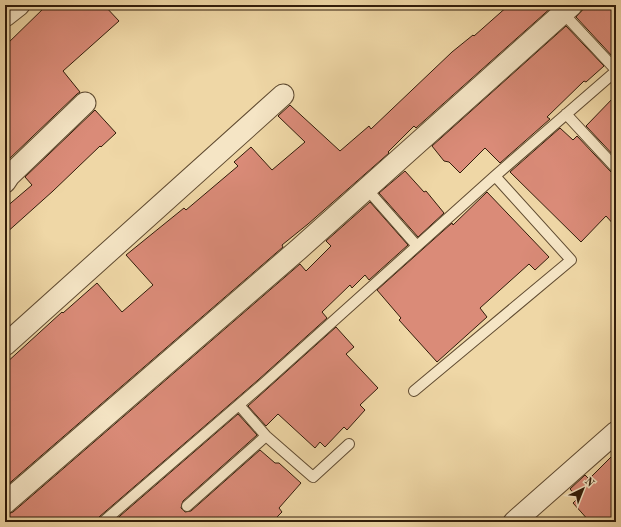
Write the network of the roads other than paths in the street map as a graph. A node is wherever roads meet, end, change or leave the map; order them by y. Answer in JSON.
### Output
{"nodes":[{"id":1,"x":19,"y":5,"type":"edge"},
{"id":2,"x":568,"y":9,"type":"edge"},
{"id":3,"x":5,"y":16,"type":"edge"},
{"id":4,"x":616,"y":71,"type":"edge"},
{"id":5,"x":283,"y":95,"type":"dead end"},
{"id":6,"x":85,"y":103,"type":"dead end"},
{"id":7,"x":566,"y":114,"type":"junction"},
{"id":8,"x":616,"y":168,"type":"edge"},
{"id":9,"x":495,"y":176,"type":"junction"},
{"id":10,"x":5,"y":182,"type":"edge"},
{"id":11,"x":366,"y":188,"type":"junction"},
{"id":12,"x":417,"y":246,"type":"junction"},
{"id":13,"x":5,"y":345,"type":"edge"},
{"id":14,"x":414,"y":391,"type":"dead end"},
{"id":15,"x":239,"y":405,"type":"junction"},
{"id":16,"x":616,"y":432,"type":"edge"},
{"id":17,"x":266,"y":436,"type":"junction"},
{"id":18,"x":349,"y":444,"type":"dead end"},
{"id":19,"x":5,"y":503,"type":"edge"},
{"id":20,"x":187,"y":506,"type":"dead end"},
{"id":21,"x":103,"y":522,"type":"edge"},
{"id":22,"x":514,"y":522,"type":"edge"}],
"edges":[{"from":1,"to":3,"type":"street"},
{"from":2,"to":4,"type":"lane"},
{"from":2,"to":11,"type":"street"},
{"from":4,"to":7,"type":"lane"},
{"from":5,"to":13,"type":"street"},
{"from":6,"to":10,"type":"street"},
{"from":7,"to":8,"type":"lane"},
{"from":7,"to":9,"type":"lane"},
{"from":9,"to":12,"type":"lane"},
{"from":9,"to":14,"type":"lane"},
{"from":11,"to":12,"type":"lane"},
{"from":11,"to":19,"type":"street"},
{"from":12,"to":15,"type":"lane"},
{"from":15,"to":17,"type":"lane"},
{"from":15,"to":21,"type":"lane"},
{"from":16,"to":22,"type":"street"},
{"from":17,"to":18,"type":"lane"},
{"from":17,"to":20,"type":"lane"}]}
